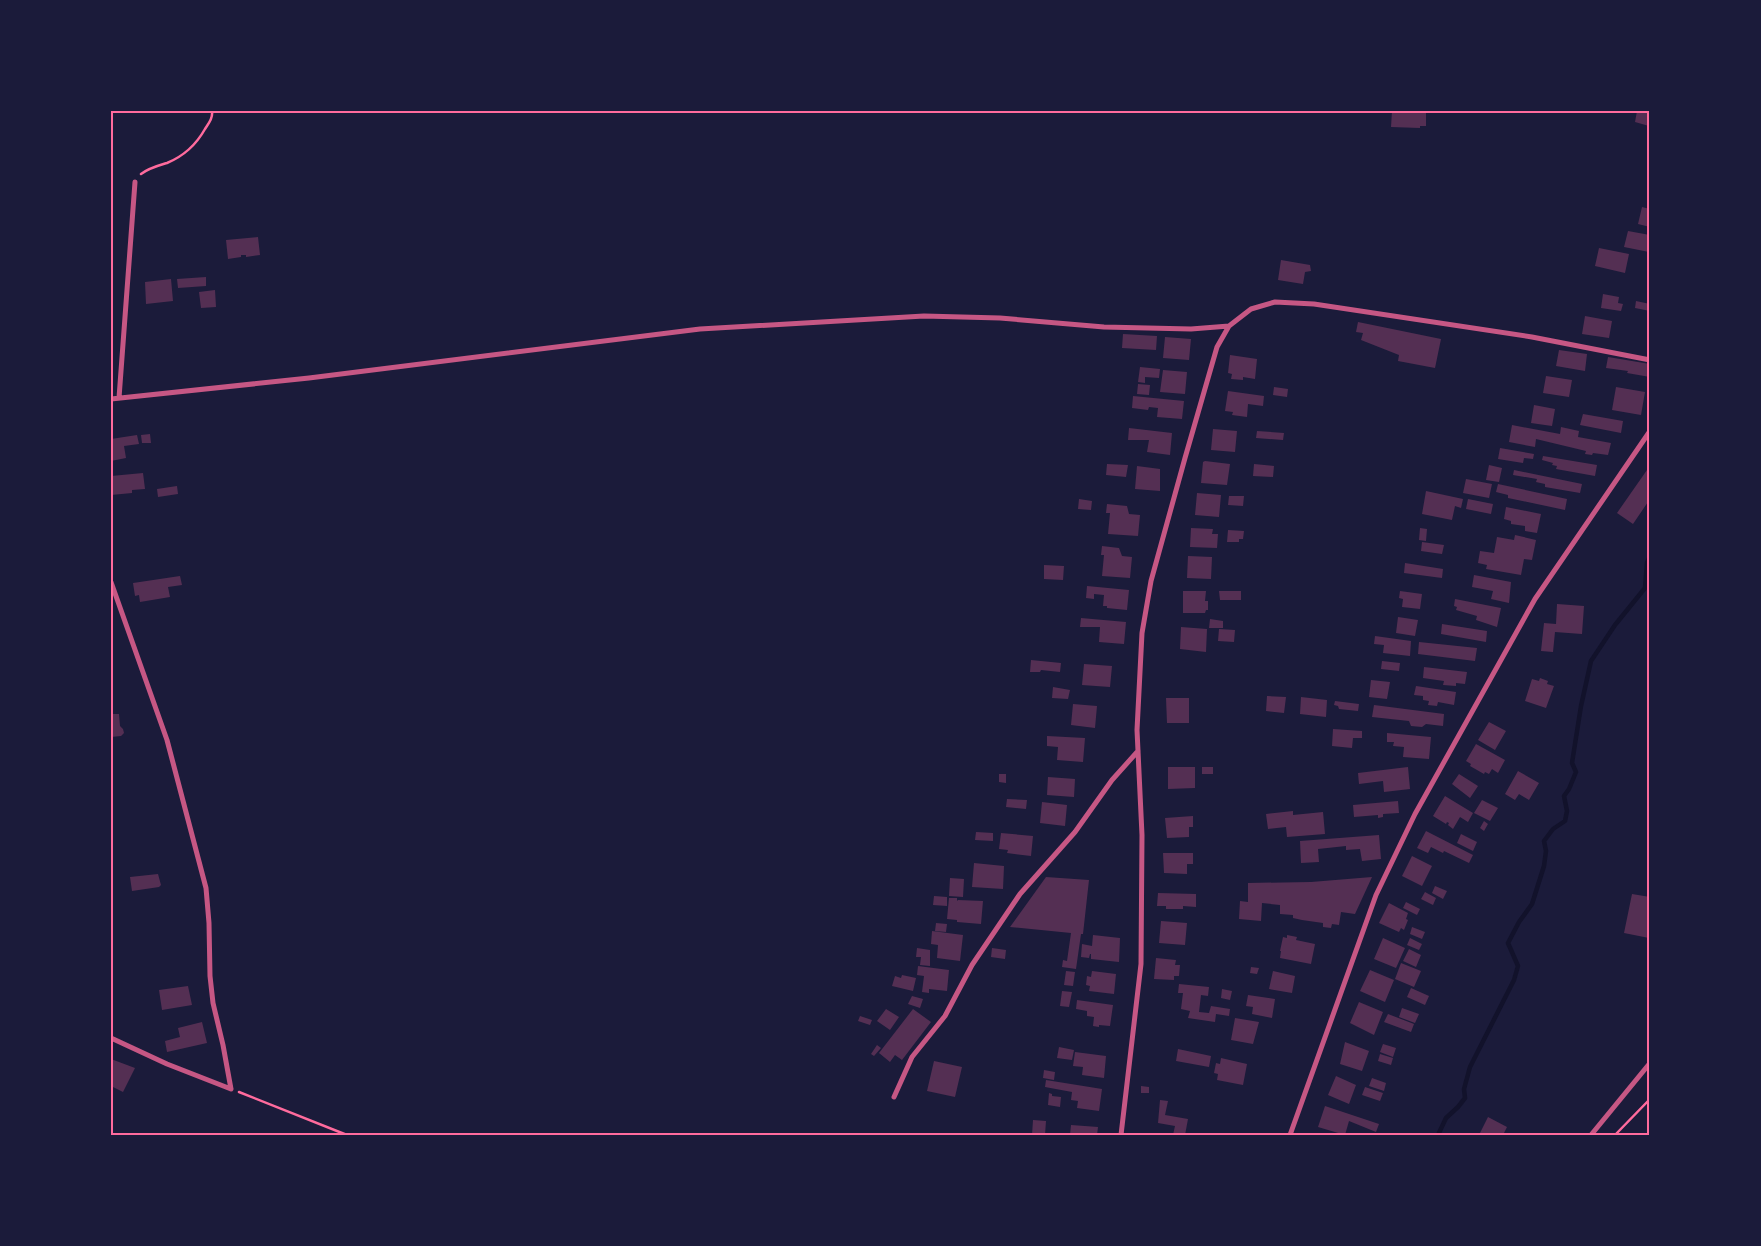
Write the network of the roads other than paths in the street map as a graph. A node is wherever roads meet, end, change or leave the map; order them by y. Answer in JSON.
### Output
{"nodes":[{"id":1,"x":135,"y":182,"type":"road end"},
{"id":2,"x":1229,"y":326,"type":"junction"},
{"id":3,"x":1650,"y":360,"type":"edge"},
{"id":4,"x":119,"y":398,"type":"junction"},
{"id":5,"x":111,"y":399,"type":"edge"},
{"id":6,"x":1650,"y":431,"type":"edge"},
{"id":7,"x":111,"y":582,"type":"edge"},
{"id":8,"x":1138,"y":752,"type":"junction"},
{"id":9,"x":111,"y":1038,"type":"edge"},
{"id":10,"x":1650,"y":1063,"type":"edge"},
{"id":11,"x":894,"y":1098,"type":"dead end"},
{"id":12,"x":1121,"y":1135,"type":"edge"},
{"id":13,"x":1290,"y":1135,"type":"edge"},
{"id":14,"x":1591,"y":1135,"type":"edge"}],
"edges":[{"from":1,"to":4,"type":"street"},
{"from":2,"to":3,"type":"street"},
{"from":2,"to":4,"type":"street"},
{"from":2,"to":8,"type":"street"},
{"from":4,"to":5,"type":"street"},
{"from":6,"to":13,"type":"street"},
{"from":7,"to":9,"type":"street"},
{"from":8,"to":11,"type":"street"},
{"from":8,"to":12,"type":"street"},
{"from":10,"to":14,"type":"street"}]}
